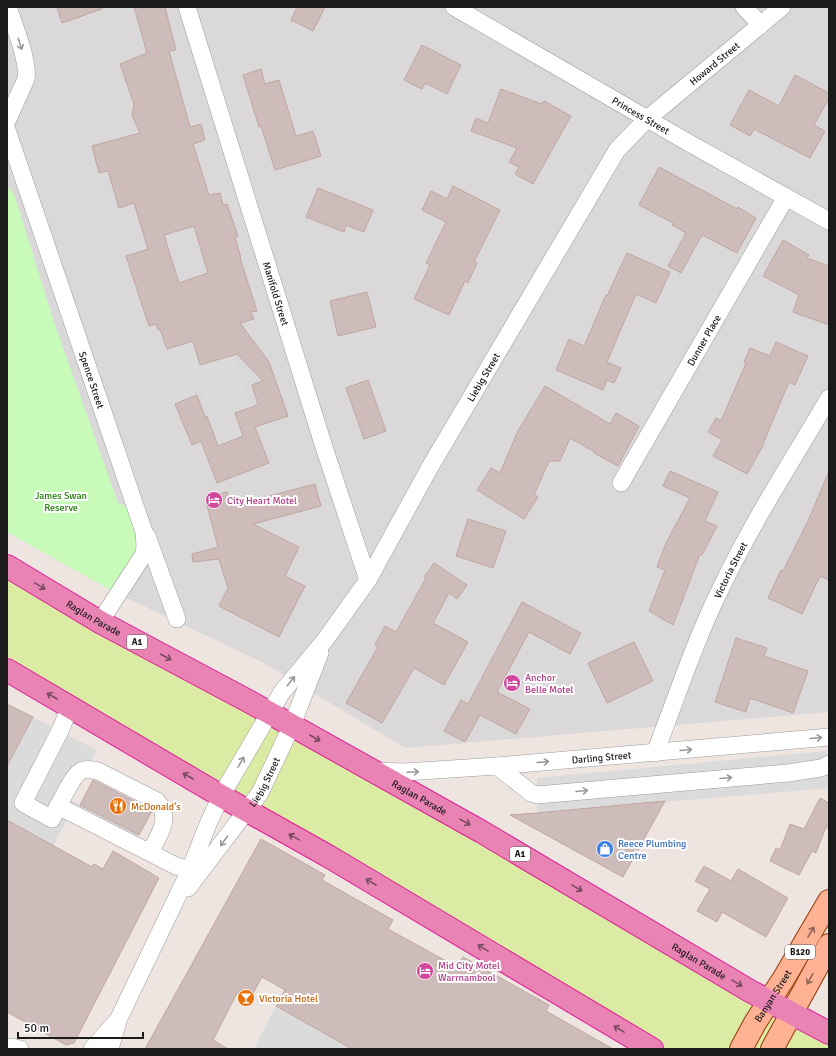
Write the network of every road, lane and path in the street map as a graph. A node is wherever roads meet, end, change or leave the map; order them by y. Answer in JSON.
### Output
{"nodes":[{"id":1,"x":8,"y":7,"type":"edge"},
{"id":2,"x":187,"y":7,"type":"edge"},
{"id":3,"x":454,"y":7,"type":"edge"},
{"id":4,"x":744,"y":7,"type":"edge"},
{"id":5,"x":782,"y":7,"type":"edge"},
{"id":6,"x":760,"y":24,"type":"junction"},
{"id":7,"x":647,"y":119,"type":"junction"},
{"id":8,"x":7,"y":121,"type":"edge"},
{"id":9,"x":7,"y":130,"type":"edge"},
{"id":10,"x":786,"y":197,"type":"junction"},
{"id":11,"x":829,"y":221,"type":"edge"},
{"id":12,"x":829,"y":398,"type":"edge"},
{"id":13,"x":621,"y":483,"type":"dead end"},
{"id":14,"x":142,"y":521,"type":"junction"},
{"id":15,"x":7,"y":566,"type":"edge"},
{"id":16,"x":368,"y":580,"type":"junction"},
{"id":17,"x":177,"y":619,"type":"dead end"},
{"id":18,"x":100,"y":622,"type":"junction"},
{"id":19,"x":325,"y":640,"type":"junction"},
{"id":20,"x":7,"y":670,"type":"edge"},
{"id":21,"x":70,"y":707,"type":"junction"},
{"id":22,"x":269,"y":713,"type":"junction"},
{"id":23,"x":292,"y":725,"type":"junction"},
{"id":24,"x":829,"y":737,"type":"edge"},
{"id":25,"x":655,"y":753,"type":"junction"},
{"id":26,"x":829,"y":764,"type":"edge"},
{"id":27,"x":497,"y":766,"type":"junction"},
{"id":28,"x":374,"y":771,"type":"junction"},
{"id":29,"x":222,"y":796,"type":"junction"},
{"id":30,"x":58,"y":806,"type":"junction"},
{"id":31,"x":248,"y":811,"type":"junction"},
{"id":32,"x":150,"y":852,"type":"junction"},
{"id":33,"x":190,"y":870,"type":"junction"},
{"id":34,"x":829,"y":901,"type":"edge"},
{"id":35,"x":173,"y":907,"type":"junction"},
{"id":36,"x":829,"y":945,"type":"edge"},
{"id":37,"x":769,"y":1001,"type":"junction"},
{"id":38,"x":791,"y":1013,"type":"junction"},
{"id":39,"x":119,"y":1018,"type":"junction"},
{"id":40,"x":829,"y":1033,"type":"edge"},
{"id":41,"x":92,"y":1049,"type":"edge"},
{"id":42,"x":110,"y":1049,"type":"edge"},
{"id":43,"x":652,"y":1049,"type":"edge"},
{"id":44,"x":741,"y":1049,"type":"edge"},
{"id":45,"x":772,"y":1049,"type":"edge"}],
"edges":[{"from":1,"to":8,"type":"street","one_way":true},
{"from":2,"to":16,"type":"street","name":"Manifold Street"},
{"from":3,"to":7,"type":"street","name":"Princess Street"},
{"from":4,"to":6,"type":"street"},
{"from":5,"to":6,"type":"street","name":"Howard Street"},
{"from":6,"to":7,"type":"street","name":"Howard Street"},
{"from":7,"to":10,"type":"street","name":"Princess Street"},
{"from":7,"to":16,"type":"street","name":"Liebig Street"},
{"from":9,"to":14,"type":"street","name":"Spence Street"},
{"from":10,"to":11,"type":"street","name":"Princess Street"},
{"from":10,"to":13,"type":"street","name":"Dunner Place"},
{"from":12,"to":25,"type":"street","name":"Victoria Street"},
{"from":14,"to":17,"type":"street"},
{"from":14,"to":18,"type":"street","name":"Spence Street"},
{"from":15,"to":18,"type":"highway","name":"Raglan Parade","number":"A1","one_way":true},
{"from":16,"to":19,"type":"street","name":"Liebig Street"},
{"from":18,"to":22,"type":"highway","name":"Raglan Parade","number":"A1","one_way":true},
{"from":22,"to":19,"type":"street","name":"Liebig Street","one_way":true},
{"from":19,"to":23,"type":"street","name":"Liebig Street"},
{"from":21,"to":20,"type":"highway","one_way":true},
{"from":29,"to":21,"type":"highway","one_way":true},
{"from":21,"to":30,"type":"street"},
{"from":22,"to":23,"type":"highway","name":"Raglan Parade","number":"A1"},
{"from":29,"to":22,"type":"street","name":"Liebig Street","one_way":true},
{"from":23,"to":28,"type":"highway","name":"Raglan Parade","number":"A1","one_way":true},
{"from":23,"to":31,"type":"street","name":"Liebig Street"},
{"from":25,"to":24,"type":"street","name":"Darling Street","one_way":true},
{"from":27,"to":25,"type":"street","name":"Darling Street","one_way":true},
{"from":27,"to":26,"type":"street","one_way":true},
{"from":28,"to":27,"type":"street","name":"Darling Street","one_way":true},
{"from":28,"to":37,"type":"highway","name":"Raglan Parade","number":"A1","one_way":true},
{"from":29,"to":31,"type":"highway"},
{"from":29,"to":33,"type":"street","name":"Liebig Street"},
{"from":30,"to":32,"type":"street"},
{"from":30,"to":32,"type":"street"},
{"from":31,"to":35,"type":"street","name":"Liebig Street","one_way":true},
{"from":43,"to":31,"type":"highway","one_way":true},
{"from":32,"to":33,"type":"street"},
{"from":33,"to":35,"type":"street","name":"Liebig Street"},
{"from":37,"to":34,"type":"main road","name":"Banyan Street","number":"B120","one_way":true},
{"from":35,"to":39,"type":"street","name":"Liebig Street"},
{"from":36,"to":38,"type":"main road","number":"B120","one_way":true},
{"from":37,"to":38,"type":"highway","name":"Raglan Parade","number":"A1"},
{"from":37,"to":44,"type":"main road","name":"Banyan Street","number":"B120"},
{"from":38,"to":40,"type":"highway","name":"Raglan Parade","number":"A1"},
{"from":38,"to":45,"type":"main road","number":"B120"},
{"from":39,"to":41,"type":"street","name":"Liebig Street"},
{"from":39,"to":42,"type":"street","name":"Liebig Street"}]}
